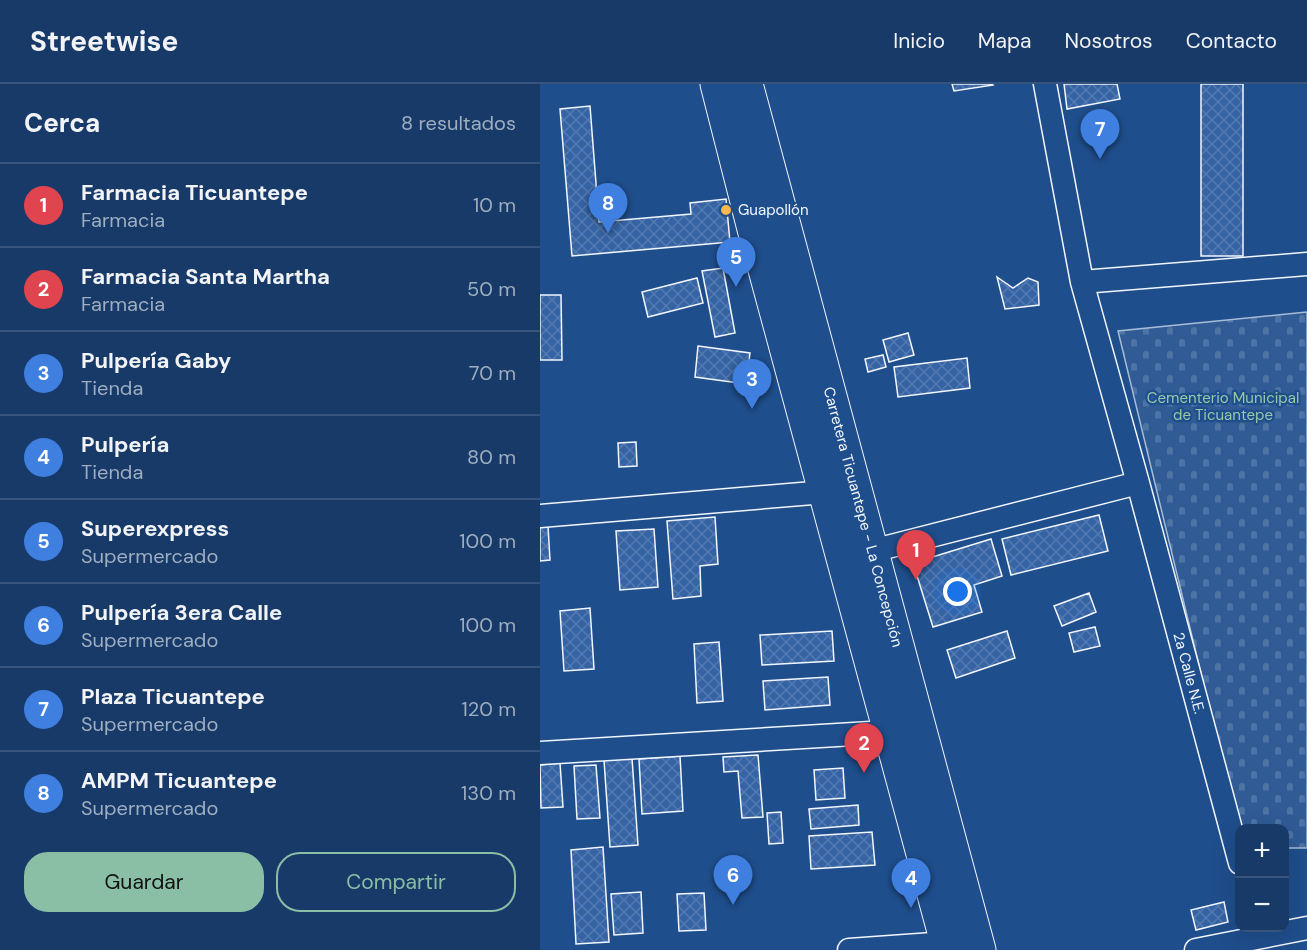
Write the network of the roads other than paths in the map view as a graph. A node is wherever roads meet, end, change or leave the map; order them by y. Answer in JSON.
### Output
{"nodes":[{"id":1,"x":717,"y":84,"type":"edge"},
{"id":2,"x":746,"y":84,"type":"edge"},
{"id":3,"x":1045,"y":84,"type":"edge"},
{"id":4,"x":1307,"y":264,"type":"edge"},
{"id":5,"x":1082,"y":282,"type":"junction"},
{"id":6,"x":1138,"y":483,"type":"junction"},
{"id":7,"x":841,"y":491,"type":"junction"},
{"id":8,"x":540,"y":516,"type":"edge"},
{"id":9,"x":858,"y":554,"type":"junction"},
{"id":10,"x":906,"y":731,"type":"junction"},
{"id":11,"x":540,"y":753,"type":"edge"},
{"id":12,"x":1235,"y":848,"type":"edge"},
{"id":13,"x":1307,"y":928,"type":"edge"},
{"id":14,"x":1260,"y":939,"type":"edge"},
{"id":15,"x":963,"y":946,"type":"edge"},
{"id":16,"x":849,"y":950,"type":"edge"},
{"id":17,"x":1197,"y":950,"type":"edge"}],
"edges":[{"from":1,"to":7,"type":"main road","name":"Carretera Ticuantepe - La Concepción"},
{"from":2,"to":7,"type":"main road","name":"Carretera Ticuantepe - La Concepción"},
{"from":3,"to":5,"type":"street","name":"2a Calle N.E."},
{"from":4,"to":5,"type":"street"},
{"from":5,"to":6,"type":"street","name":"2a Calle N.E."},
{"from":6,"to":9,"type":"street"},
{"from":6,"to":12,"type":"street","name":"2a Calle N.E."},
{"from":7,"to":8,"type":"street"},
{"from":7,"to":9,"type":"main road","name":"Carretera Ticuantepe - La Concepción"},
{"from":9,"to":10,"type":"main road","name":"Carretera Ticuantepe - La Concepción"},
{"from":10,"to":11,"type":"street"},
{"from":10,"to":15,"type":"main road","name":"Carretera Ticuantepe - La Concepción"},
{"from":13,"to":14,"type":"street"},
{"from":14,"to":17,"type":"street"},
{"from":15,"to":16,"type":"street"}]}
